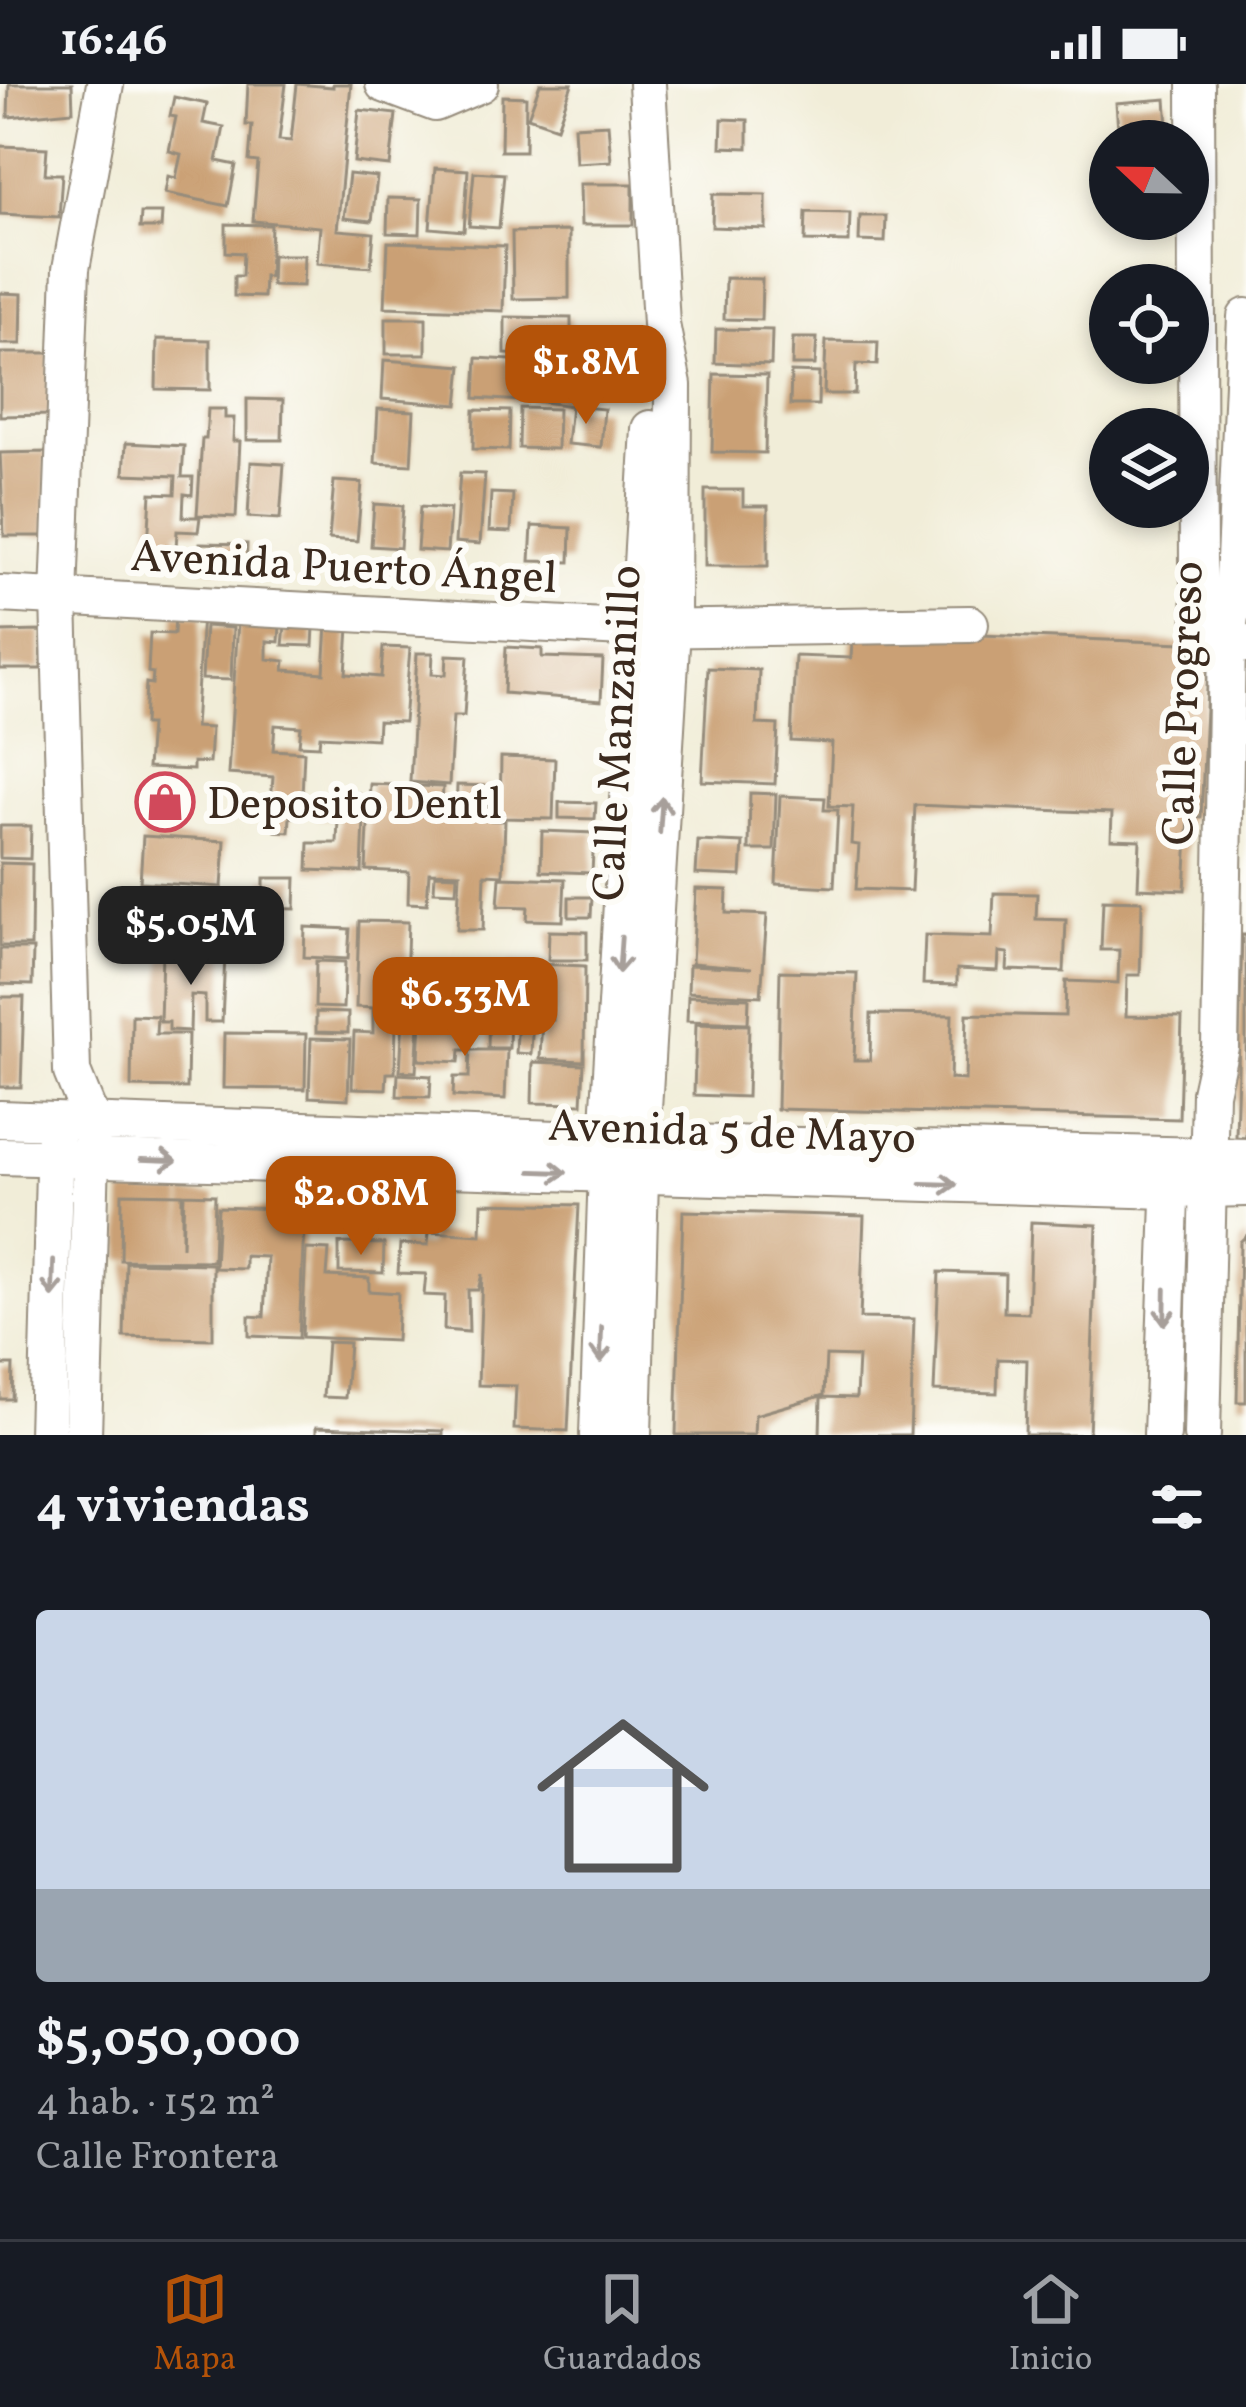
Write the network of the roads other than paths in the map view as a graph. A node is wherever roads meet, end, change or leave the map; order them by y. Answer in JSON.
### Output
{"nodes":[{"id":1,"x":105,"y":84,"type":"edge"},
{"id":2,"x":384,"y":84,"type":"edge"},
{"id":3,"x":480,"y":84,"type":"edge"},
{"id":4,"x":647,"y":84,"type":"edge"},
{"id":5,"x":1196,"y":84,"type":"edge"},
{"id":6,"x":1246,"y":316,"type":"edge"},
{"id":7,"x":0,"y":594,"type":"edge"},
{"id":8,"x":59,"y":598,"type":"junction"},
{"id":9,"x":970,"y":624,"type":"dead end"},
{"id":10,"x":657,"y":629,"type":"junction"},
{"id":11,"x":1225,"y":642,"type":"edge"},
{"id":12,"x":0,"y":1119,"type":"edge"},
{"id":13,"x":73,"y":1139,"type":"junction"},
{"id":14,"x":0,"y":1156,"type":"edge"},
{"id":15,"x":1246,"y":1157,"type":"edge"},
{"id":16,"x":624,"y":1158,"type":"junction"},
{"id":17,"x":1189,"y":1172,"type":"junction"},
{"id":18,"x":1246,"y":1188,"type":"edge"},
{"id":19,"x":47,"y":1435,"type":"edge"},
{"id":20,"x":83,"y":1435,"type":"edge"},
{"id":21,"x":598,"y":1435,"type":"edge"},
{"id":22,"x":633,"y":1435,"type":"edge"},
{"id":23,"x":1162,"y":1435,"type":"edge"},
{"id":24,"x":1202,"y":1435,"type":"edge"}],
"edges":[{"from":1,"to":8,"type":"street"},
{"from":2,"to":3,"type":"street"},
{"from":4,"to":10,"type":"street","name":"Calle Manzanillo"},
{"from":5,"to":11,"type":"street","name":"Calle Progreso"},
{"from":6,"to":11,"type":"street","name":"Calle Progreso"},
{"from":7,"to":8,"type":"street","name":"Avenida Puerto Ángel"},
{"from":8,"to":10,"type":"street","name":"Avenida Puerto Ángel"},
{"from":8,"to":13,"type":"street"},
{"from":9,"to":10,"type":"street","name":"Avenida Puerto Ángel"},
{"from":10,"to":16,"type":"street","name":"Calle Manzanillo"},
{"from":11,"to":17,"type":"street","name":"Calle Progreso"},
{"from":12,"to":13,"type":"street","name":"Avenida 5 de Mayo"},
{"from":13,"to":14,"type":"street","name":"Avenida 5 de Mayo"},
{"from":13,"to":16,"type":"street","name":"Avenida 5 de Mayo"},
{"from":13,"to":19,"type":"street","one_way":true},
{"from":13,"to":20,"type":"street"},
{"from":15,"to":17,"type":"street","name":"Avenida 5 de Mayo"},
{"from":16,"to":17,"type":"street","name":"Avenida 5 de Mayo"},
{"from":16,"to":21,"type":"street","name":"Calle Manzanillo","one_way":true},
{"from":16,"to":22,"type":"street","name":"Calle Manzanillo"},
{"from":17,"to":18,"type":"street","name":"Avenida 5 de Mayo"},
{"from":17,"to":23,"type":"street","name":"Calle Progreso","one_way":true},
{"from":17,"to":24,"type":"street","name":"Calle Progreso"}]}
